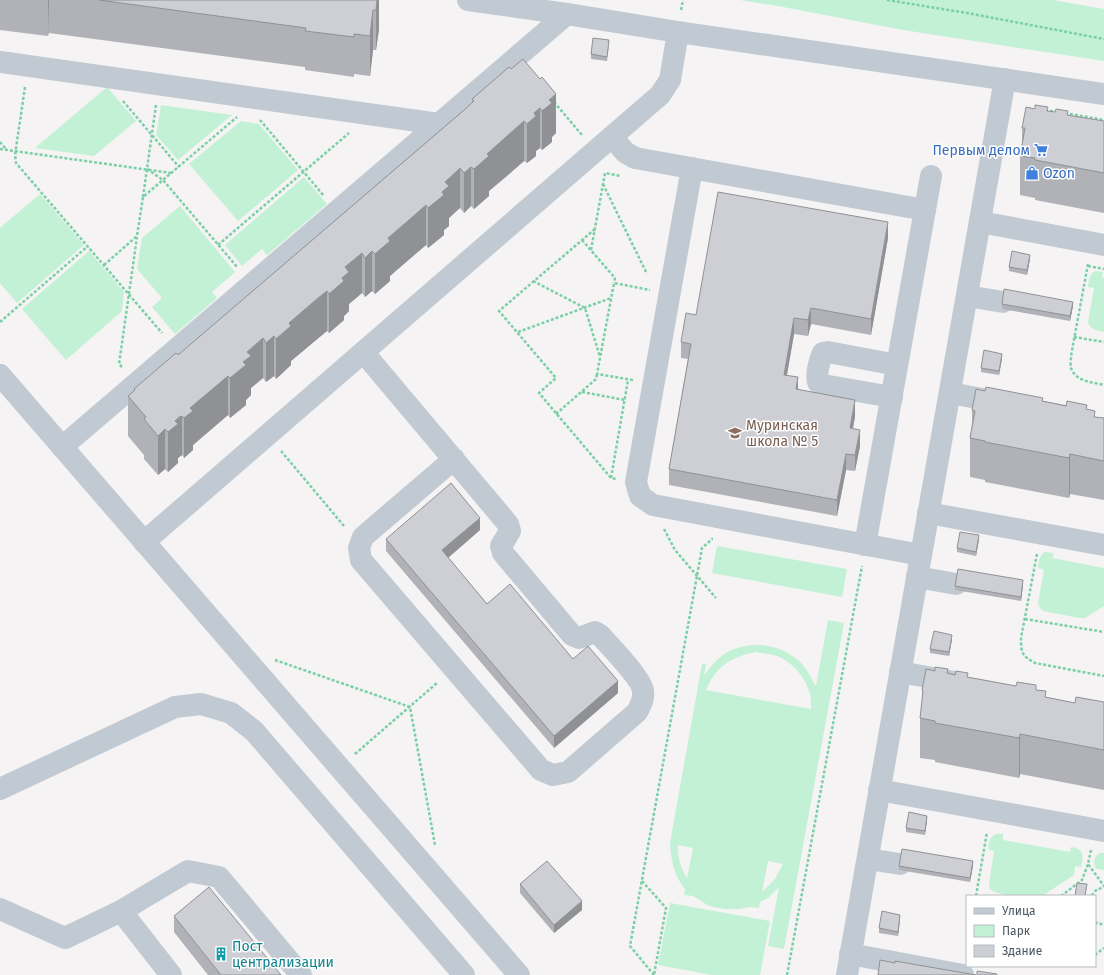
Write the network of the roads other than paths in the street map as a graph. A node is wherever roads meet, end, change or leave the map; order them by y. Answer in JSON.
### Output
{"nodes":[{"id":1,"x":468,"y":0,"type":"edge"},
{"id":2,"x":567,"y":14,"type":"junction"},
{"id":3,"x":678,"y":32,"type":"junction"},
{"id":4,"x":0,"y":62,"type":"edge"},
{"id":5,"x":1005,"y":79,"type":"junction"},
{"id":6,"x":1104,"y":94,"type":"edge"},
{"id":7,"x":439,"y":124,"type":"junction"},
{"id":8,"x":612,"y":137,"type":"junction"},
{"id":9,"x":692,"y":168,"type":"junction"},
{"id":10,"x":931,"y":176,"type":"dead end"},
{"id":11,"x":925,"y":210,"type":"junction"},
{"id":12,"x":980,"y":222,"type":"junction"},
{"id":13,"x":1098,"y":244,"type":"edge"},
{"id":14,"x":967,"y":296,"type":"junction"},
{"id":15,"x":1003,"y":302,"type":"edge"},
{"id":16,"x":364,"y":352,"type":"junction"},
{"id":17,"x":897,"y":364,"type":"junction"},
{"id":18,"x":0,"y":375,"type":"edge"},
{"id":19,"x":950,"y":393,"type":"junction"},
{"id":20,"x":892,"y":397,"type":"junction"},
{"id":21,"x":1026,"y":406,"type":"edge"},
{"id":22,"x":62,"y":447,"type":"junction"},
{"id":23,"x":454,"y":459,"type":"junction"},
{"id":24,"x":928,"y":513,"type":"junction"},
{"id":25,"x":144,"y":542,"type":"junction"},
{"id":26,"x":865,"y":545,"type":"junction"},
{"id":27,"x":1104,"y":545,"type":"edge"},
{"id":28,"x":921,"y":555,"type":"junction"},
{"id":29,"x":917,"y":577,"type":"junction"},
{"id":30,"x":956,"y":584,"type":"edge"},
{"id":31,"x":900,"y":672,"type":"junction"},
{"id":32,"x":977,"y":686,"type":"edge"},
{"id":33,"x":0,"y":789,"type":"edge"},
{"id":34,"x":880,"y":790,"type":"junction"},
{"id":35,"x":1100,"y":831,"type":"edge"},
{"id":36,"x":868,"y":859,"type":"junction"},
{"id":37,"x":900,"y":864,"type":"edge"},
{"id":38,"x":0,"y":909,"type":"edge"},
{"id":39,"x":121,"y":911,"type":"junction"},
{"id":40,"x":849,"y":965,"type":"edge"},
{"id":41,"x":171,"y":975,"type":"edge"},
{"id":42,"x":301,"y":975,"type":"edge"},
{"id":43,"x":464,"y":975,"type":"edge"},
{"id":44,"x":519,"y":975,"type":"edge"},
{"id":45,"x":963,"y":975,"type":"edge"}],
"edges":[{"from":1,"to":2,"type":"lane"},
{"from":2,"to":3,"type":"lane"},
{"from":2,"to":7,"type":"lane"},
{"from":3,"to":5,"type":"lane"},
{"from":3,"to":8,"type":"lane"},
{"from":4,"to":7,"type":"lane"},
{"from":5,"to":6,"type":"lane"},
{"from":5,"to":12,"type":"lane"},
{"from":7,"to":22,"type":"lane"},
{"from":8,"to":9,"type":"lane"},
{"from":8,"to":16,"type":"lane"},
{"from":9,"to":11,"type":"lane"},
{"from":9,"to":26,"type":"lane"},
{"from":10,"to":11,"type":"lane"},
{"from":11,"to":17,"type":"lane"},
{"from":12,"to":13,"type":"lane"},
{"from":12,"to":14,"type":"lane"},
{"from":14,"to":15,"type":"lane"},
{"from":14,"to":19,"type":"lane"},
{"from":16,"to":23,"type":"lane"},
{"from":16,"to":25,"type":"lane"},
{"from":17,"to":20,"type":"lane"},
{"from":17,"to":20,"type":"lane"},
{"from":18,"to":22,"type":"lane"},
{"from":19,"to":21,"type":"lane"},
{"from":19,"to":24,"type":"lane"},
{"from":20,"to":26,"type":"lane"},
{"from":22,"to":25,"type":"lane"},
{"from":23,"to":23,"type":"lane"},
{"from":24,"to":27,"type":"lane"},
{"from":24,"to":28,"type":"lane"},
{"from":25,"to":44,"type":"lane"},
{"from":26,"to":28,"type":"lane"},
{"from":28,"to":29,"type":"lane"},
{"from":29,"to":30,"type":"lane"},
{"from":29,"to":31,"type":"lane"},
{"from":31,"to":32,"type":"lane"},
{"from":31,"to":34,"type":"lane"},
{"from":33,"to":43,"type":"lane"},
{"from":34,"to":35,"type":"lane"},
{"from":34,"to":36,"type":"lane"},
{"from":36,"to":37,"type":"lane"},
{"from":36,"to":40,"type":"lane"},
{"from":38,"to":39,"type":"lane"},
{"from":39,"to":41,"type":"lane"},
{"from":39,"to":42,"type":"lane"},
{"from":40,"to":45,"type":"lane"}]}
